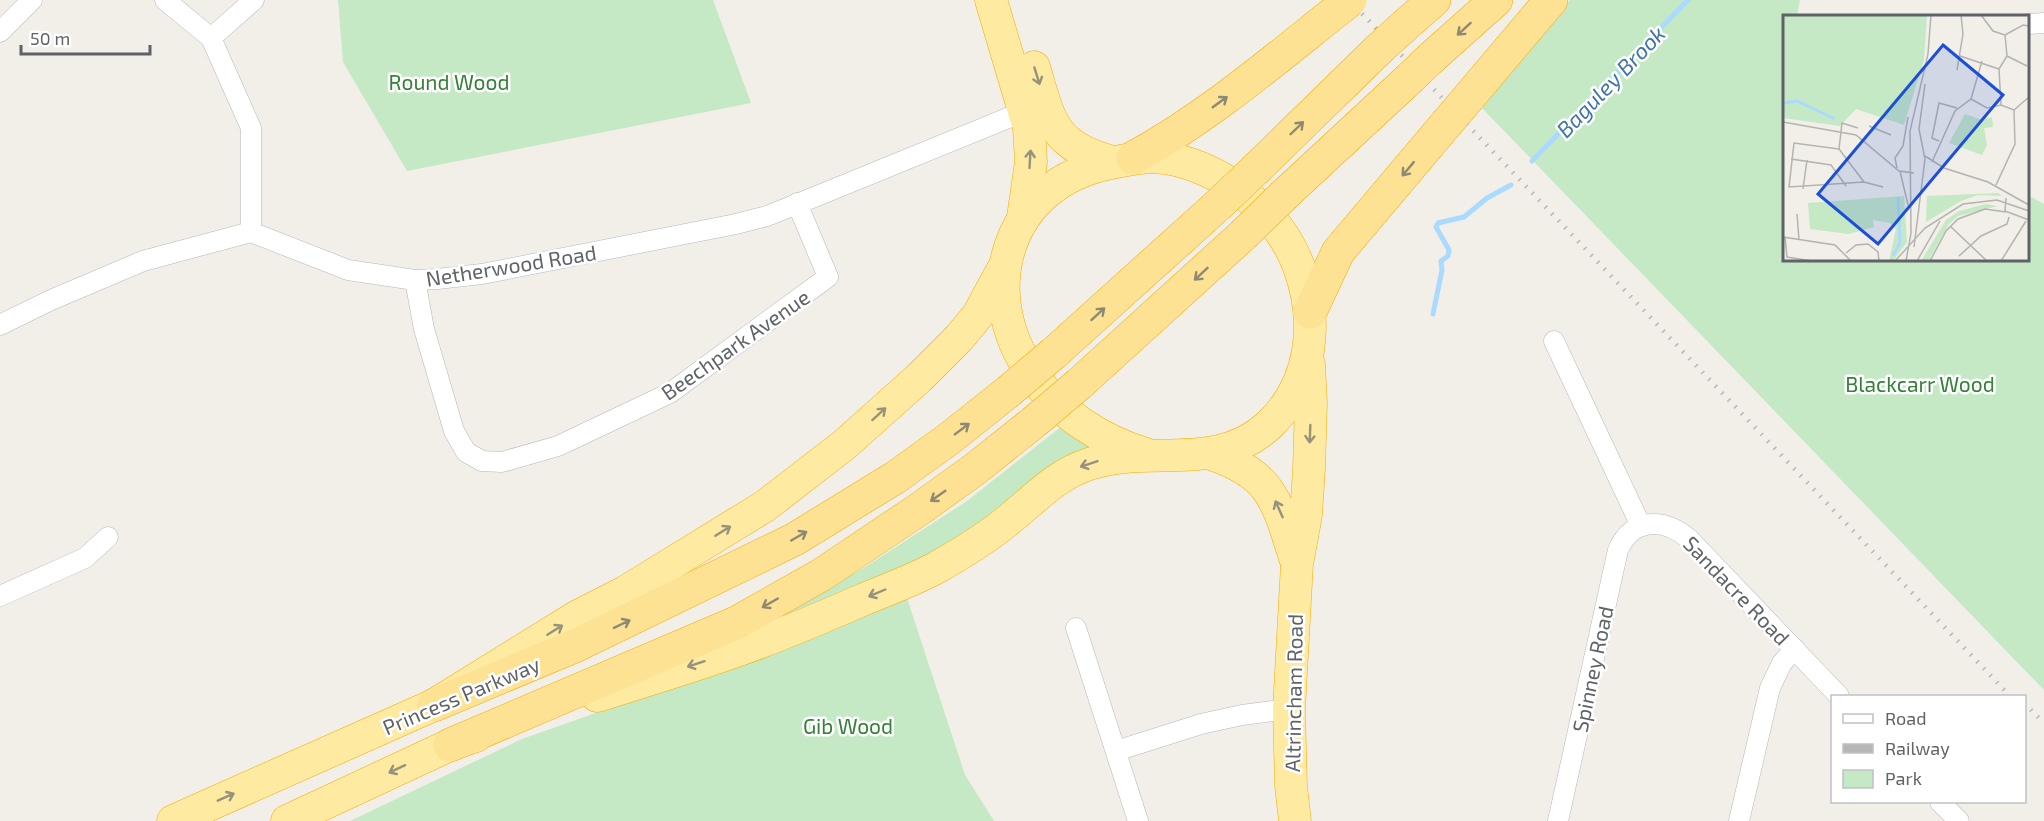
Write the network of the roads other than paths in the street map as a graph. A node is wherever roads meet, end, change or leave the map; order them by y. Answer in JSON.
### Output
{"nodes":[{"id":1,"x":32,"y":0,"type":"edge"},
{"id":2,"x":165,"y":0,"type":"edge"},
{"id":3,"x":254,"y":0,"type":"edge"},
{"id":4,"x":991,"y":0,"type":"edge"},
{"id":5,"x":1013,"y":0,"type":"edge"},
{"id":6,"x":1434,"y":0,"type":"edge"},
{"id":7,"x":1496,"y":0,"type":"edge"},
{"id":8,"x":1551,"y":0,"type":"edge"},
{"id":9,"x":1345,"y":4,"type":"edge"},
{"id":10,"x":2044,"y":23,"type":"edge"},
{"id":11,"x":2029,"y":24,"type":"edge"},
{"id":12,"x":0,"y":32,"type":"edge"},
{"id":13,"x":211,"y":38,"type":"junction"},
{"id":14,"x":1025,"y":111,"type":"junction"},
{"id":15,"x":1123,"y":160,"type":"junction"},
{"id":16,"x":797,"y":203,"type":"junction"},
{"id":17,"x":1023,"y":217,"type":"junction"},
{"id":18,"x":250,"y":231,"type":"junction"},
{"id":19,"x":1005,"y":266,"type":"junction"},
{"id":20,"x":415,"y":279,"type":"junction"},
{"id":21,"x":1310,"y":312,"type":"junction"},
{"id":22,"x":0,"y":325,"type":"edge"},
{"id":23,"x":1554,"y":341,"type":"dead end"},
{"id":24,"x":1308,"y":354,"type":"junction"},
{"id":25,"x":1146,"y":454,"type":"junction"},
{"id":26,"x":1211,"y":454,"type":"junction"},
{"id":27,"x":1641,"y":526,"type":"junction"},
{"id":28,"x":108,"y":537,"type":"dead end"},
{"id":29,"x":1297,"y":564,"type":"junction"},
{"id":30,"x":0,"y":596,"type":"edge"},
{"id":31,"x":1076,"y":628,"type":"dead end"},
{"id":32,"x":1795,"y":649,"type":"junction"},
{"id":33,"x":1838,"y":695,"type":"edge"},
{"id":34,"x":434,"y":705,"type":"junction"},
{"id":35,"x":1289,"y":709,"type":"junction"},
{"id":36,"x":450,"y":745,"type":"junction"},
{"id":37,"x":1116,"y":751,"type":"junction"},
{"id":38,"x":1942,"y":803,"type":"edge"},
{"id":39,"x":173,"y":821,"type":"edge"},
{"id":40,"x":287,"y":821,"type":"edge"},
{"id":41,"x":1138,"y":821,"type":"edge"},
{"id":42,"x":1295,"y":821,"type":"edge"},
{"id":43,"x":1557,"y":821,"type":"edge"},
{"id":44,"x":1739,"y":821,"type":"edge"},
{"id":45,"x":1959,"y":821,"type":"edge"}],
"edges":[{"from":1,"to":12,"type":"street"},
{"from":2,"to":13,"type":"street"},
{"from":3,"to":13,"type":"street"},
{"from":4,"to":14,"type":"highway"},
{"from":5,"to":15,"type":"highway","one_way":true},
{"from":34,"to":6,"type":"highway","name":"Princess Parkway","one_way":true,"bridge":true},
{"from":7,"to":36,"type":"highway","name":"Princess Parkway","one_way":true,"bridge":true},
{"from":8,"to":21,"type":"highway","one_way":true,"bridge":true},
{"from":15,"to":9,"type":"highway","one_way":true},
{"from":10,"to":11,"type":"street"},
{"from":13,"to":18,"type":"street"},
{"from":14,"to":16,"type":"street","name":"Netherwood Road"},
{"from":17,"to":14,"type":"highway","one_way":true},
{"from":15,"to":17,"type":"highway"},
{"from":15,"to":21,"type":"highway"},
{"from":16,"to":20,"type":"street","name":"Netherwood Road"},
{"from":16,"to":20,"type":"street","name":"Beechpark Avenue"},
{"from":17,"to":19,"type":"highway"},
{"from":18,"to":20,"type":"street","name":"Netherwood Road"},
{"from":18,"to":22,"type":"street"},
{"from":19,"to":25,"type":"highway"},
{"from":34,"to":19,"type":"highway","one_way":true},
{"from":21,"to":24,"type":"highway"},
{"from":23,"to":27,"type":"street"},
{"from":24,"to":26,"type":"highway"},
{"from":24,"to":29,"type":"highway","name":"Altrincham Road","one_way":true},
{"from":25,"to":26,"type":"highway"},
{"from":25,"to":36,"type":"highway","one_way":true},
{"from":29,"to":26,"type":"highway","name":"Altrincham Road","one_way":true},
{"from":27,"to":32,"type":"street","name":"Sandacre Road"},
{"from":27,"to":43,"type":"street","name":"Spinney Road"},
{"from":28,"to":30,"type":"street"},
{"from":29,"to":35,"type":"highway","name":"Altrincham Road"},
{"from":31,"to":37,"type":"street"},
{"from":32,"to":33,"type":"street","name":"Sandacre Road"},
{"from":32,"to":44,"type":"street"},
{"from":39,"to":34,"type":"highway","name":"Princess Parkway","one_way":true},
{"from":35,"to":37,"type":"street"},
{"from":35,"to":42,"type":"highway","name":"Altrincham Road"},
{"from":36,"to":40,"type":"highway","name":"Princess Parkway","one_way":true},
{"from":37,"to":41,"type":"street"},
{"from":38,"to":45,"type":"street"}]}
